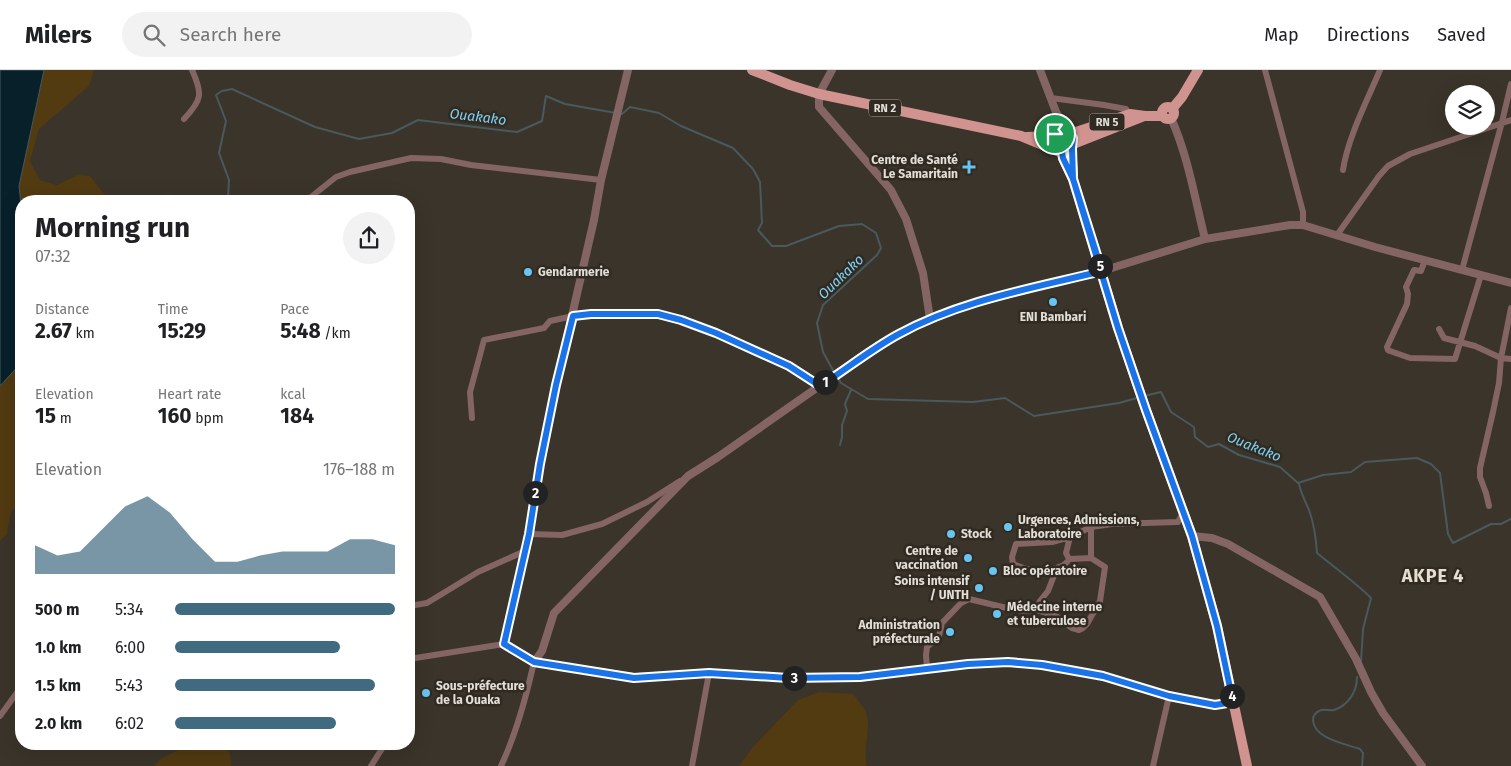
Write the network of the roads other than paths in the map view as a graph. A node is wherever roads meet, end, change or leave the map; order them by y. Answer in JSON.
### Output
{"nodes":[{"id":1,"x":192,"y":70,"type":"edge"},
{"id":2,"x":628,"y":70,"type":"edge"},
{"id":3,"x":752,"y":70,"type":"edge"},
{"id":4,"x":832,"y":70,"type":"edge"},
{"id":5,"x":1040,"y":70,"type":"edge"},
{"id":6,"x":1198,"y":70,"type":"edge"},
{"id":7,"x":1265,"y":70,"type":"edge"},
{"id":8,"x":1380,"y":70,"type":"edge"},
{"id":9,"x":1511,"y":84,"type":"edge"},
{"id":10,"x":819,"y":94,"type":"junction"},
{"id":11,"x":1052,"y":98,"type":"junction"},
{"id":12,"x":1169,"y":114,"type":"junction"},
{"id":13,"x":184,"y":118,"type":"dead end"},
{"id":14,"x":1131,"y":118,"type":"junction"},
{"id":15,"x":1511,"y":120,"type":"edge"},
{"id":16,"x":1502,"y":122,"type":"junction"},
{"id":17,"x":1021,"y":136,"type":"junction"},
{"id":18,"x":1064,"y":141,"type":"junction"},
{"id":19,"x":1343,"y":170,"type":"dead end"},
{"id":20,"x":601,"y":180,"type":"junction"},
{"id":21,"x":314,"y":195,"type":"edge"},
{"id":22,"x":1303,"y":226,"type":"junction"},
{"id":23,"x":1337,"y":235,"type":"junction"},
{"id":24,"x":1205,"y":239,"type":"junction"},
{"id":25,"x":1425,"y":260,"type":"junction"},
{"id":26,"x":1462,"y":270,"type":"junction"},
{"id":27,"x":1102,"y":271,"type":"junction"},
{"id":28,"x":1482,"y":275,"type":"junction"},
{"id":29,"x":1511,"y":283,"type":"edge"},
{"id":30,"x":1511,"y":308,"type":"edge"},
{"id":31,"x":573,"y":316,"type":"junction"},
{"id":32,"x":930,"y":319,"type":"junction"},
{"id":33,"x":1440,"y":329,"type":"dead end"},
{"id":34,"x":1460,"y":342,"type":"junction"},
{"id":35,"x":1501,"y":358,"type":"junction"},
{"id":36,"x":1511,"y":360,"type":"edge"},
{"id":37,"x":820,"y":386,"type":"junction"},
{"id":38,"x":472,"y":418,"type":"dead end"},
{"id":39,"x":688,"y":476,"type":"junction"},
{"id":40,"x":1488,"y":506,"type":"dead end"},
{"id":41,"x":1183,"y":512,"type":"junction"},
{"id":42,"x":1091,"y":527,"type":"junction"},
{"id":43,"x":529,"y":534,"type":"junction"},
{"id":44,"x":1192,"y":536,"type":"junction"},
{"id":45,"x":1070,"y":537,"type":"junction"},
{"id":46,"x":525,"y":551,"type":"junction"},
{"id":47,"x":1091,"y":558,"type":"junction"},
{"id":48,"x":1069,"y":559,"type":"junction"},
{"id":49,"x":1057,"y":568,"type":"junction"},
{"id":50,"x":415,"y":605,"type":"edge"},
{"id":51,"x":1036,"y":610,"type":"junction"},
{"id":52,"x":504,"y":644,"type":"junction"},
{"id":53,"x":415,"y":658,"type":"edge"},
{"id":54,"x":534,"y":662,"type":"junction"},
{"id":55,"x":928,"y":668,"type":"junction"},
{"id":56,"x":709,"y":673,"type":"junction"},
{"id":57,"x":15,"y":695,"type":"edge"},
{"id":58,"x":1169,"y":696,"type":"junction"},
{"id":59,"x":1233,"y":702,"type":"junction"},
{"id":60,"x":0,"y":716,"type":"edge"},
{"id":61,"x":381,"y":750,"type":"edge"},
{"id":62,"x":372,"y":766,"type":"edge"},
{"id":63,"x":501,"y":766,"type":"edge"},
{"id":64,"x":692,"y":766,"type":"edge"},
{"id":65,"x":1154,"y":766,"type":"edge"},
{"id":66,"x":1247,"y":766,"type":"edge"},
{"id":67,"x":1422,"y":766,"type":"edge"}],
"edges":[{"from":1,"to":13,"type":"street"},
{"from":2,"to":20,"type":"street"},
{"from":3,"to":10,"type":"main road","number":"RN 2"},
{"from":4,"to":10,"type":"street"},
{"from":5,"to":11,"type":"street"},
{"from":6,"to":12,"type":"main road"},
{"from":7,"to":22,"type":"street"},
{"from":8,"to":19,"type":"street"},
{"from":9,"to":16,"type":"street"},
{"from":10,"to":17,"type":"main road","number":"RN 2"},
{"from":10,"to":32,"type":"street"},
{"from":11,"to":14,"type":"street"},
{"from":11,"to":18,"type":"street"},
{"from":12,"to":14,"type":"main road","number":"RN 5"},
{"from":12,"to":24,"type":"street"},
{"from":14,"to":18,"type":"main road","number":"RN 5"},
{"from":15,"to":16,"type":"street"},
{"from":16,"to":23,"type":"street"},
{"from":16,"to":26,"type":"street"},
{"from":17,"to":18,"type":"main road","number":"RN 2"},
{"from":17,"to":18,"type":"main road","number":"RN 2"},
{"from":18,"to":27,"type":"main road"},
{"from":20,"to":21,"type":"street"},
{"from":20,"to":31,"type":"street"},
{"from":22,"to":23,"type":"street"},
{"from":22,"to":24,"type":"street"},
{"from":23,"to":25,"type":"street"},
{"from":24,"to":27,"type":"street"},
{"from":25,"to":26,"type":"street"},
{"from":25,"to":34,"type":"street"},
{"from":26,"to":28,"type":"street"},
{"from":27,"to":32,"type":"street"},
{"from":27,"to":41,"type":"main road"},
{"from":28,"to":29,"type":"street"},
{"from":28,"to":34,"type":"street"},
{"from":30,"to":35,"type":"street"},
{"from":31,"to":37,"type":"street"},
{"from":31,"to":38,"type":"street"},
{"from":31,"to":43,"type":"street"},
{"from":32,"to":37,"type":"street"},
{"from":33,"to":34,"type":"street"},
{"from":34,"to":35,"type":"street"},
{"from":35,"to":36,"type":"street"},
{"from":35,"to":40,"type":"street"},
{"from":37,"to":39,"type":"street"},
{"from":39,"to":43,"type":"street"},
{"from":39,"to":54,"type":"street"},
{"from":41,"to":42,"type":"street"},
{"from":41,"to":44,"type":"main road"},
{"from":42,"to":45,"type":"street"},
{"from":42,"to":47,"type":"street"},
{"from":43,"to":46,"type":"street"},
{"from":44,"to":59,"type":"main road"},
{"from":44,"to":67,"type":"street"},
{"from":45,"to":48,"type":"street"},
{"from":45,"to":49,"type":"street"},
{"from":46,"to":50,"type":"street"},
{"from":46,"to":52,"type":"street"},
{"from":47,"to":48,"type":"street"},
{"from":47,"to":51,"type":"street"},
{"from":48,"to":49,"type":"street"},
{"from":49,"to":51,"type":"street"},
{"from":51,"to":55,"type":"street"},
{"from":52,"to":53,"type":"street"},
{"from":52,"to":54,"type":"street"},
{"from":54,"to":56,"type":"street"},
{"from":54,"to":63,"type":"street"},
{"from":55,"to":56,"type":"street"},
{"from":55,"to":58,"type":"street"},
{"from":56,"to":64,"type":"street"},
{"from":57,"to":60,"type":"street"},
{"from":58,"to":59,"type":"street"},
{"from":58,"to":65,"type":"street"},
{"from":59,"to":66,"type":"main road"},
{"from":61,"to":62,"type":"street"}]}
